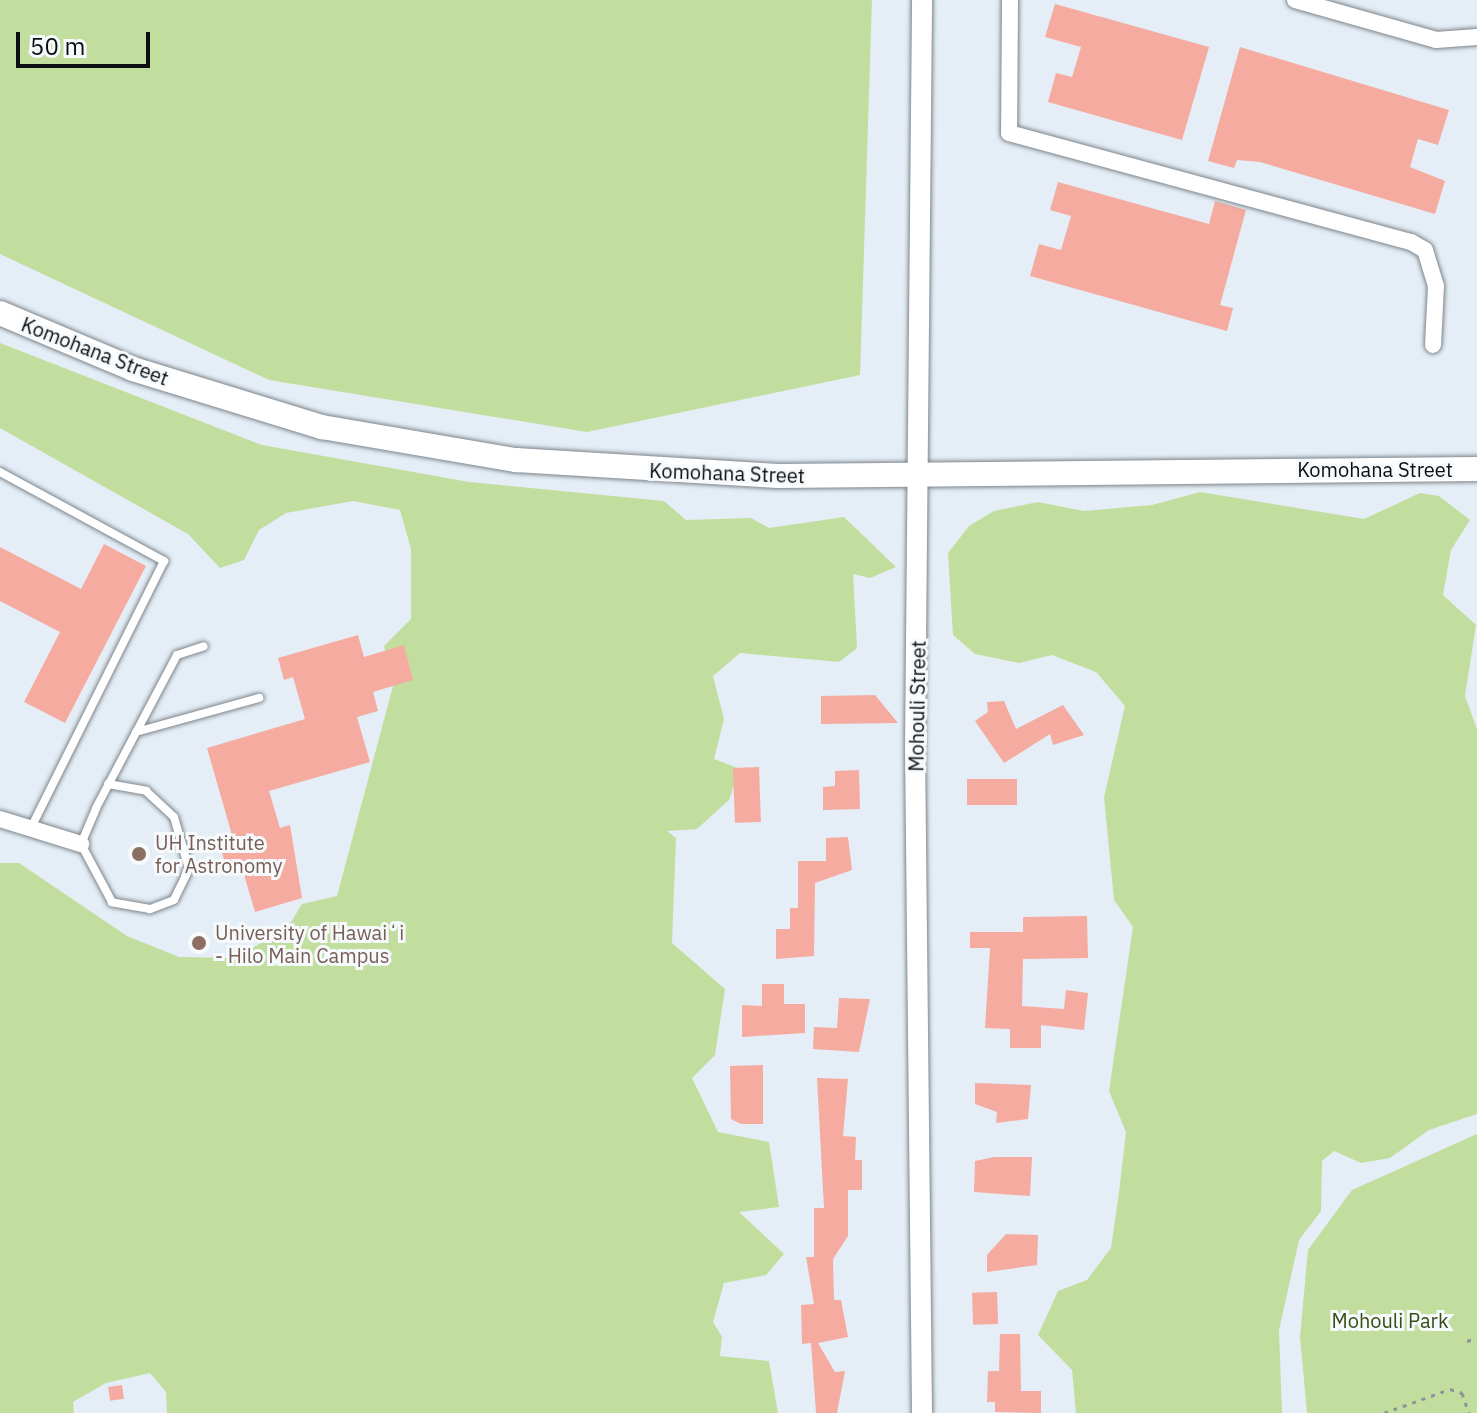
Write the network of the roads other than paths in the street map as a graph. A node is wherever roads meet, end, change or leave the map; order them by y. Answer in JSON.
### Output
{"nodes":[{"id":1,"x":922,"y":0,"type":"edge"},
{"id":2,"x":1010,"y":0,"type":"edge"},
{"id":3,"x":1295,"y":0,"type":"edge"},
{"id":4,"x":1473,"y":38,"type":"edge"},
{"id":5,"x":0,"y":313,"type":"edge"},
{"id":6,"x":1433,"y":345,"type":"dead end"},
{"id":7,"x":1477,"y":469,"type":"edge"},
{"id":8,"x":0,"y":472,"type":"edge"},
{"id":9,"x":921,"y":473,"type":"junction"},
{"id":10,"x":204,"y":646,"type":"dead end"},
{"id":11,"x":259,"y":698,"type":"dead end"},
{"id":12,"x":136,"y":732,"type":"junction"},
{"id":13,"x":108,"y":784,"type":"junction"},
{"id":14,"x":0,"y":819,"type":"edge"},
{"id":15,"x":29,"y":832,"type":"junction"},
{"id":16,"x":81,"y":844,"type":"junction"},
{"id":17,"x":922,"y":1413,"type":"edge"}],
"edges":[{"from":1,"to":9,"type":"street","name":"Mohouli Street"},
{"from":2,"to":6,"type":"street"},
{"from":3,"to":4,"type":"street"},
{"from":5,"to":9,"type":"main road","name":"Komohana Street"},
{"from":7,"to":9,"type":"main road","name":"Komohana Street"},
{"from":8,"to":15,"type":"lane"},
{"from":9,"to":17,"type":"street","name":"Mohouli Street"},
{"from":10,"to":12,"type":"lane"},
{"from":11,"to":12,"type":"lane"},
{"from":12,"to":13,"type":"lane"},
{"from":13,"to":16,"type":"lane"},
{"from":13,"to":16,"type":"lane"},
{"from":14,"to":15,"type":"street"},
{"from":15,"to":16,"type":"street"}]}
